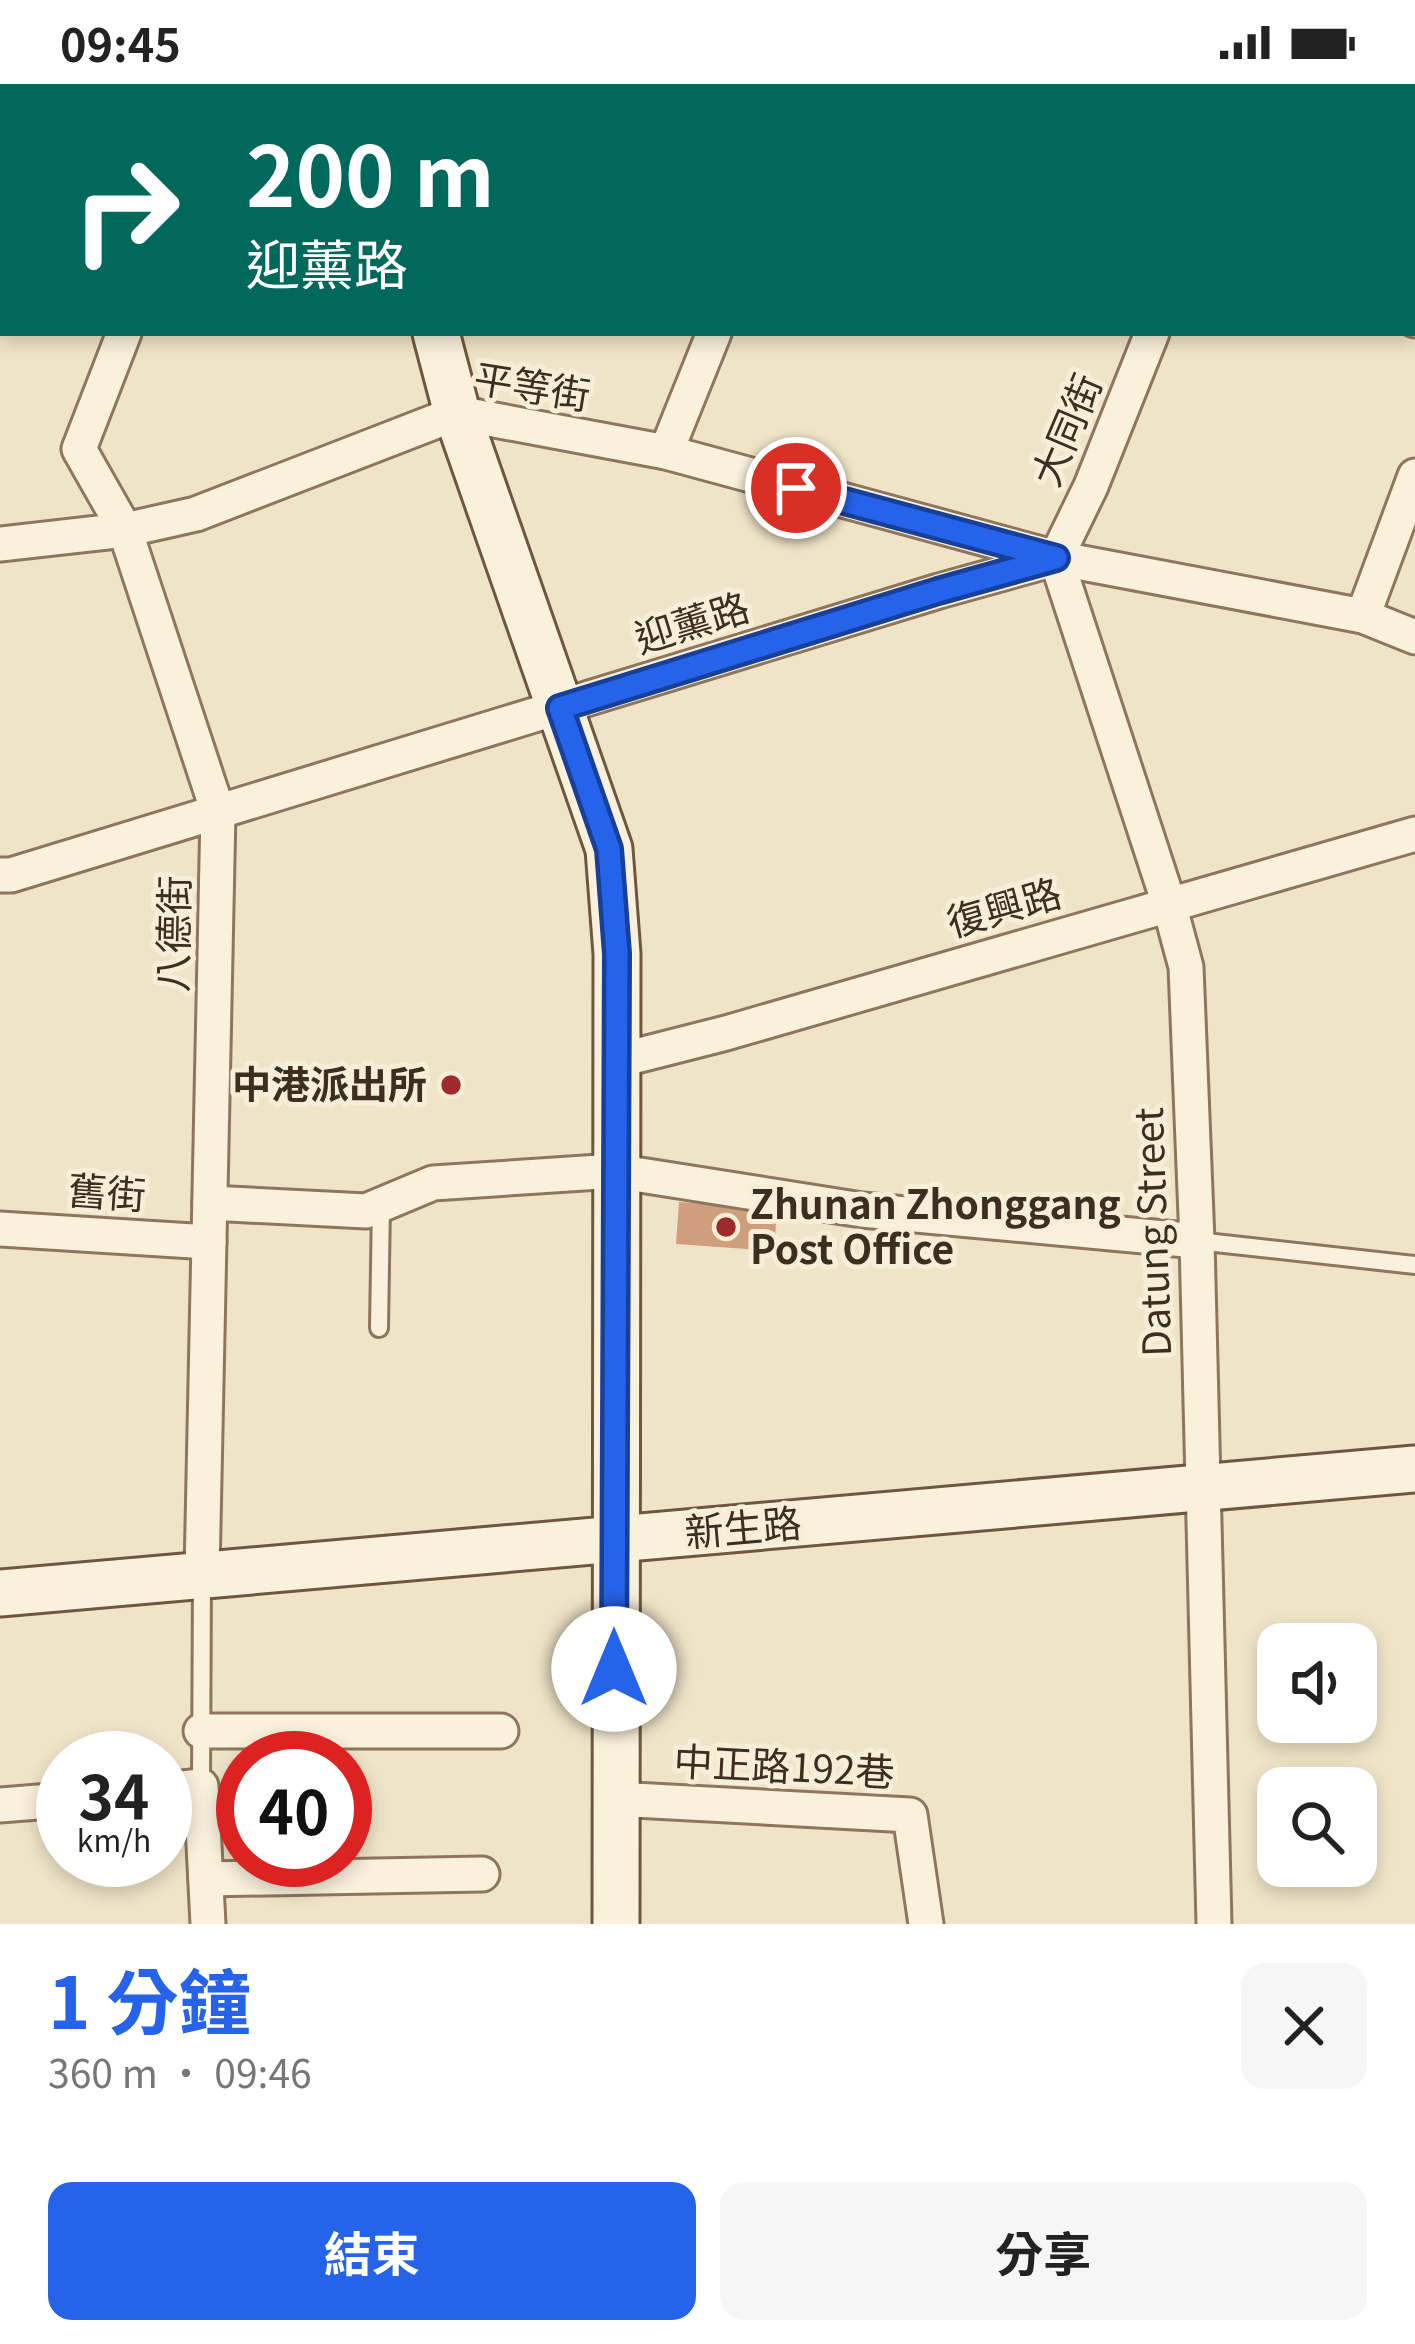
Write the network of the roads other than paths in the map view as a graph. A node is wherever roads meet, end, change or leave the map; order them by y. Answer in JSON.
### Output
{"nodes":[{"id":1,"x":123,"y":336,"type":"edge"},
{"id":2,"x":437,"y":336,"type":"edge"},
{"id":3,"x":713,"y":336,"type":"edge"},
{"id":4,"x":1151,"y":336,"type":"edge"},
{"id":5,"x":457,"y":413,"type":"junction"},
{"id":6,"x":666,"y":452,"type":"junction"},
{"id":7,"x":1415,"y":476,"type":"edge"},
{"id":8,"x":125,"y":530,"type":"junction"},
{"id":9,"x":0,"y":544,"type":"edge"},
{"id":10,"x":1056,"y":558,"type":"junction"},
{"id":11,"x":1363,"y":616,"type":"junction"},
{"id":12,"x":1415,"y":637,"type":"edge"},
{"id":13,"x":560,"y":708,"type":"junction"},
{"id":14,"x":218,"y":812,"type":"junction"},
{"id":15,"x":1415,"y":834,"type":"edge"},
{"id":16,"x":0,"y":875,"type":"edge"},
{"id":17,"x":1169,"y":904,"type":"junction"},
{"id":18,"x":616,"y":1061,"type":"junction"},
{"id":19,"x":615,"y":1171,"type":"junction"},
{"id":20,"x":210,"y":1203,"type":"junction"},
{"id":21,"x":381,"y":1204,"type":"junction"},
{"id":22,"x":0,"y":1228,"type":"edge"},
{"id":23,"x":1196,"y":1241,"type":"junction"},
{"id":24,"x":209,"y":1242,"type":"junction"},
{"id":25,"x":1415,"y":1265,"type":"edge"},
{"id":26,"x":379,"y":1328,"type":"dead end"},
{"id":27,"x":1415,"y":1469,"type":"edge"},
{"id":28,"x":1203,"y":1488,"type":"junction"},
{"id":29,"x":614,"y":1539,"type":"junction"},
{"id":30,"x":202,"y":1573,"type":"junction"},
{"id":31,"x":0,"y":1593,"type":"edge"},
{"id":32,"x":201,"y":1731,"type":"junction"},
{"id":33,"x":501,"y":1731,"type":"dead end"},
{"id":34,"x":201,"y":1786,"type":"junction"},
{"id":35,"x":192,"y":1787,"type":"edge"},
{"id":36,"x":615,"y":1799,"type":"junction"},
{"id":37,"x":36,"y":1802,"type":"edge"},
{"id":38,"x":0,"y":1805,"type":"edge"},
{"id":39,"x":482,"y":1874,"type":"dead end"},
{"id":40,"x":206,"y":1880,"type":"junction"},
{"id":41,"x":208,"y":1924,"type":"edge"},
{"id":42,"x":616,"y":1924,"type":"edge"},
{"id":43,"x":926,"y":1924,"type":"edge"},
{"id":44,"x":1214,"y":1924,"type":"edge"}],
"edges":[{"from":1,"to":8,"type":"street","name":"八德街"},
{"from":2,"to":5,"type":"street"},
{"from":3,"to":6,"type":"street"},
{"from":4,"to":10,"type":"street","name":"大同街"},
{"from":5,"to":6,"type":"street","name":"平等街"},
{"from":5,"to":8,"type":"street","name":"平等街"},
{"from":5,"to":13,"type":"street"},
{"from":6,"to":10,"type":"street","name":"平等街"},
{"from":7,"to":11,"type":"street"},
{"from":8,"to":9,"type":"street","name":"平等街"},
{"from":8,"to":14,"type":"street","name":"八德街"},
{"from":10,"to":11,"type":"street","name":"迎薰路"},
{"from":10,"to":13,"type":"street","name":"迎薰路"},
{"from":10,"to":17,"type":"street","name":"Datung Street"},
{"from":11,"to":12,"type":"street","name":"迎薰路"},
{"from":13,"to":14,"type":"street","name":"迎薰路"},
{"from":13,"to":18,"type":"street"},
{"from":14,"to":16,"type":"street","name":"迎薰路"},
{"from":14,"to":20,"type":"street","name":"八德街"},
{"from":15,"to":17,"type":"street","name":"復興路"},
{"from":17,"to":18,"type":"street","name":"復興路"},
{"from":17,"to":23,"type":"street","name":"Datung Street"},
{"from":18,"to":19,"type":"street"},
{"from":19,"to":21,"type":"street"},
{"from":19,"to":23,"type":"street"},
{"from":19,"to":29,"type":"street"},
{"from":20,"to":21,"type":"street"},
{"from":20,"to":24,"type":"street","name":"八德街"},
{"from":21,"to":26,"type":"lane"},
{"from":22,"to":24,"type":"street","name":"舊街"},
{"from":23,"to":25,"type":"lane"},
{"from":23,"to":28,"type":"street","name":"Datung Street"},
{"from":24,"to":30,"type":"street","name":"八德街"},
{"from":27,"to":28,"type":"street","name":"新生路"},
{"from":28,"to":29,"type":"street","name":"新生路"},
{"from":28,"to":44,"type":"street","name":"Datung Street"},
{"from":29,"to":30,"type":"street","name":"新生路"},
{"from":29,"to":36,"type":"street"},
{"from":30,"to":31,"type":"street","name":"新生路"},
{"from":30,"to":32,"type":"lane"},
{"from":32,"to":33,"type":"street"},
{"from":32,"to":34,"type":"lane"},
{"from":34,"to":35,"type":"street"},
{"from":34,"to":40,"type":"street"},
{"from":36,"to":42,"type":"street"},
{"from":36,"to":43,"type":"street","name":"中正路192巷"},
{"from":37,"to":38,"type":"street"},
{"from":39,"to":40,"type":"street"},
{"from":40,"to":41,"type":"street"}]}
